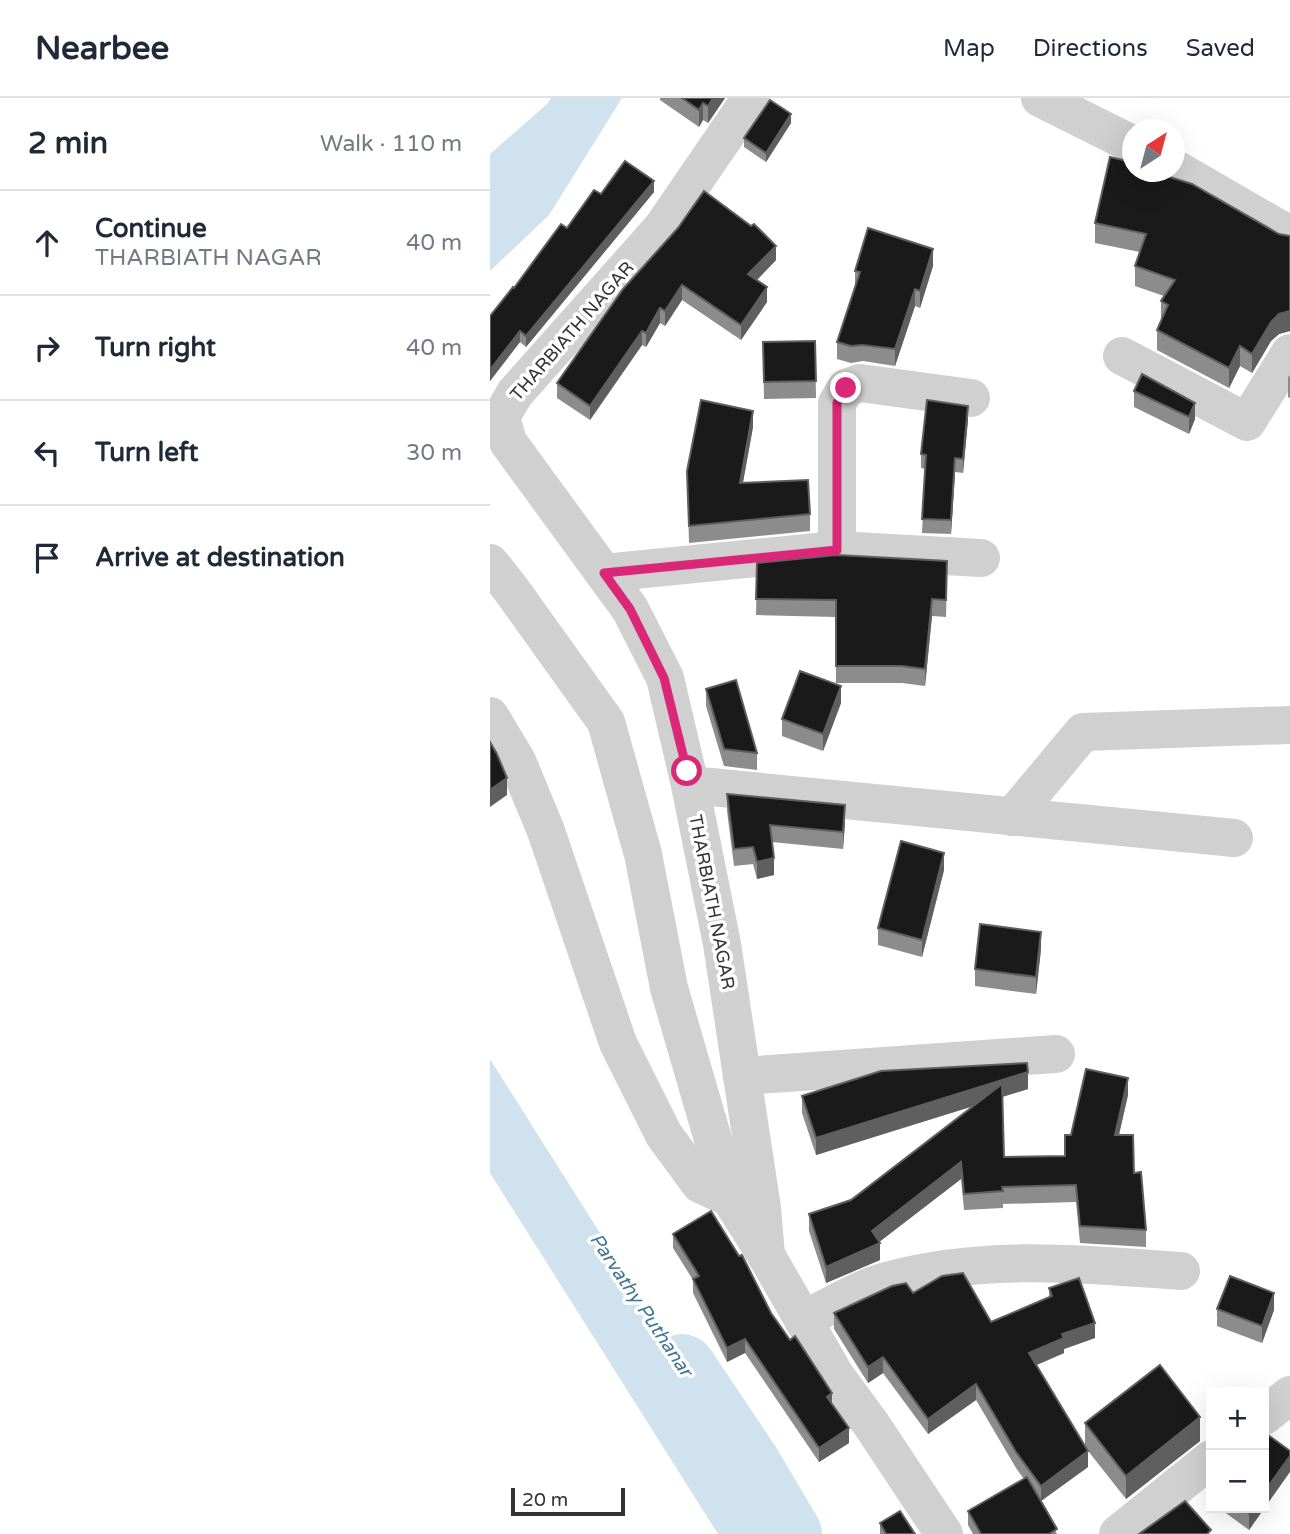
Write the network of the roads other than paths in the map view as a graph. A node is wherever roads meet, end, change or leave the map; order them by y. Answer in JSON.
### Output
{"nodes":[{"id":1,"x":751,"y":98,"type":"edge"},
{"id":2,"x":1040,"y":98,"type":"edge"},
{"id":3,"x":1122,"y":139,"type":"edge"},
{"id":4,"x":1185,"y":174,"type":"edge"},
{"id":5,"x":1290,"y":235,"type":"edge"},
{"id":6,"x":1290,"y":353,"type":"edge"},
{"id":7,"x":1122,"y":356,"type":"dead end"},
{"id":8,"x":971,"y":397,"type":"dead end"},
{"id":9,"x":837,"y":550,"type":"junction"},
{"id":10,"x":981,"y":558,"type":"dead end"},
{"id":11,"x":490,"y":564,"type":"edge"},
{"id":12,"x":604,"y":573,"type":"junction"},
{"id":13,"x":490,"y":716,"type":"edge"},
{"id":14,"x":1290,"y":725,"type":"edge"},
{"id":15,"x":690,"y":785,"type":"junction"},
{"id":16,"x":1012,"y":817,"type":"junction"},
{"id":17,"x":1234,"y":838,"type":"dead end"},
{"id":18,"x":1056,"y":1054,"type":"dead end"},
{"id":19,"x":742,"y":1076,"type":"junction"},
{"id":20,"x":730,"y":1198,"type":"junction"},
{"id":21,"x":766,"y":1255,"type":"junction"},
{"id":22,"x":1181,"y":1270,"type":"dead end"},
{"id":23,"x":803,"y":1320,"type":"junction"},
{"id":24,"x":1290,"y":1395,"type":"edge"},
{"id":25,"x":1269,"y":1412,"type":"edge"},
{"id":26,"x":1206,"y":1462,"type":"edge"},
{"id":27,"x":944,"y":1534,"type":"edge"},
{"id":28,"x":1118,"y":1534,"type":"edge"}],
"edges":[{"from":1,"to":12,"type":"street","name":"THARBIATH NAGAR"},
{"from":2,"to":3,"type":"street"},
{"from":4,"to":5,"type":"street"},
{"from":6,"to":7,"type":"street"},
{"from":8,"to":9,"type":"street"},
{"from":9,"to":10,"type":"street"},
{"from":9,"to":12,"type":"street"},
{"from":11,"to":20,"type":"street"},
{"from":12,"to":15,"type":"street","name":"THARBIATH NAGAR"},
{"from":13,"to":20,"type":"street"},
{"from":14,"to":16,"type":"street"},
{"from":15,"to":16,"type":"street"},
{"from":15,"to":19,"type":"street","name":"THARBIATH NAGAR"},
{"from":16,"to":17,"type":"street"},
{"from":18,"to":19,"type":"street"},
{"from":19,"to":21,"type":"street","name":"THARBIATH NAGAR"},
{"from":20,"to":21,"type":"street"},
{"from":21,"to":23,"type":"street"},
{"from":22,"to":23,"type":"street"},
{"from":23,"to":27,"type":"street"},
{"from":24,"to":25,"type":"street"},
{"from":26,"to":28,"type":"street"}]}
